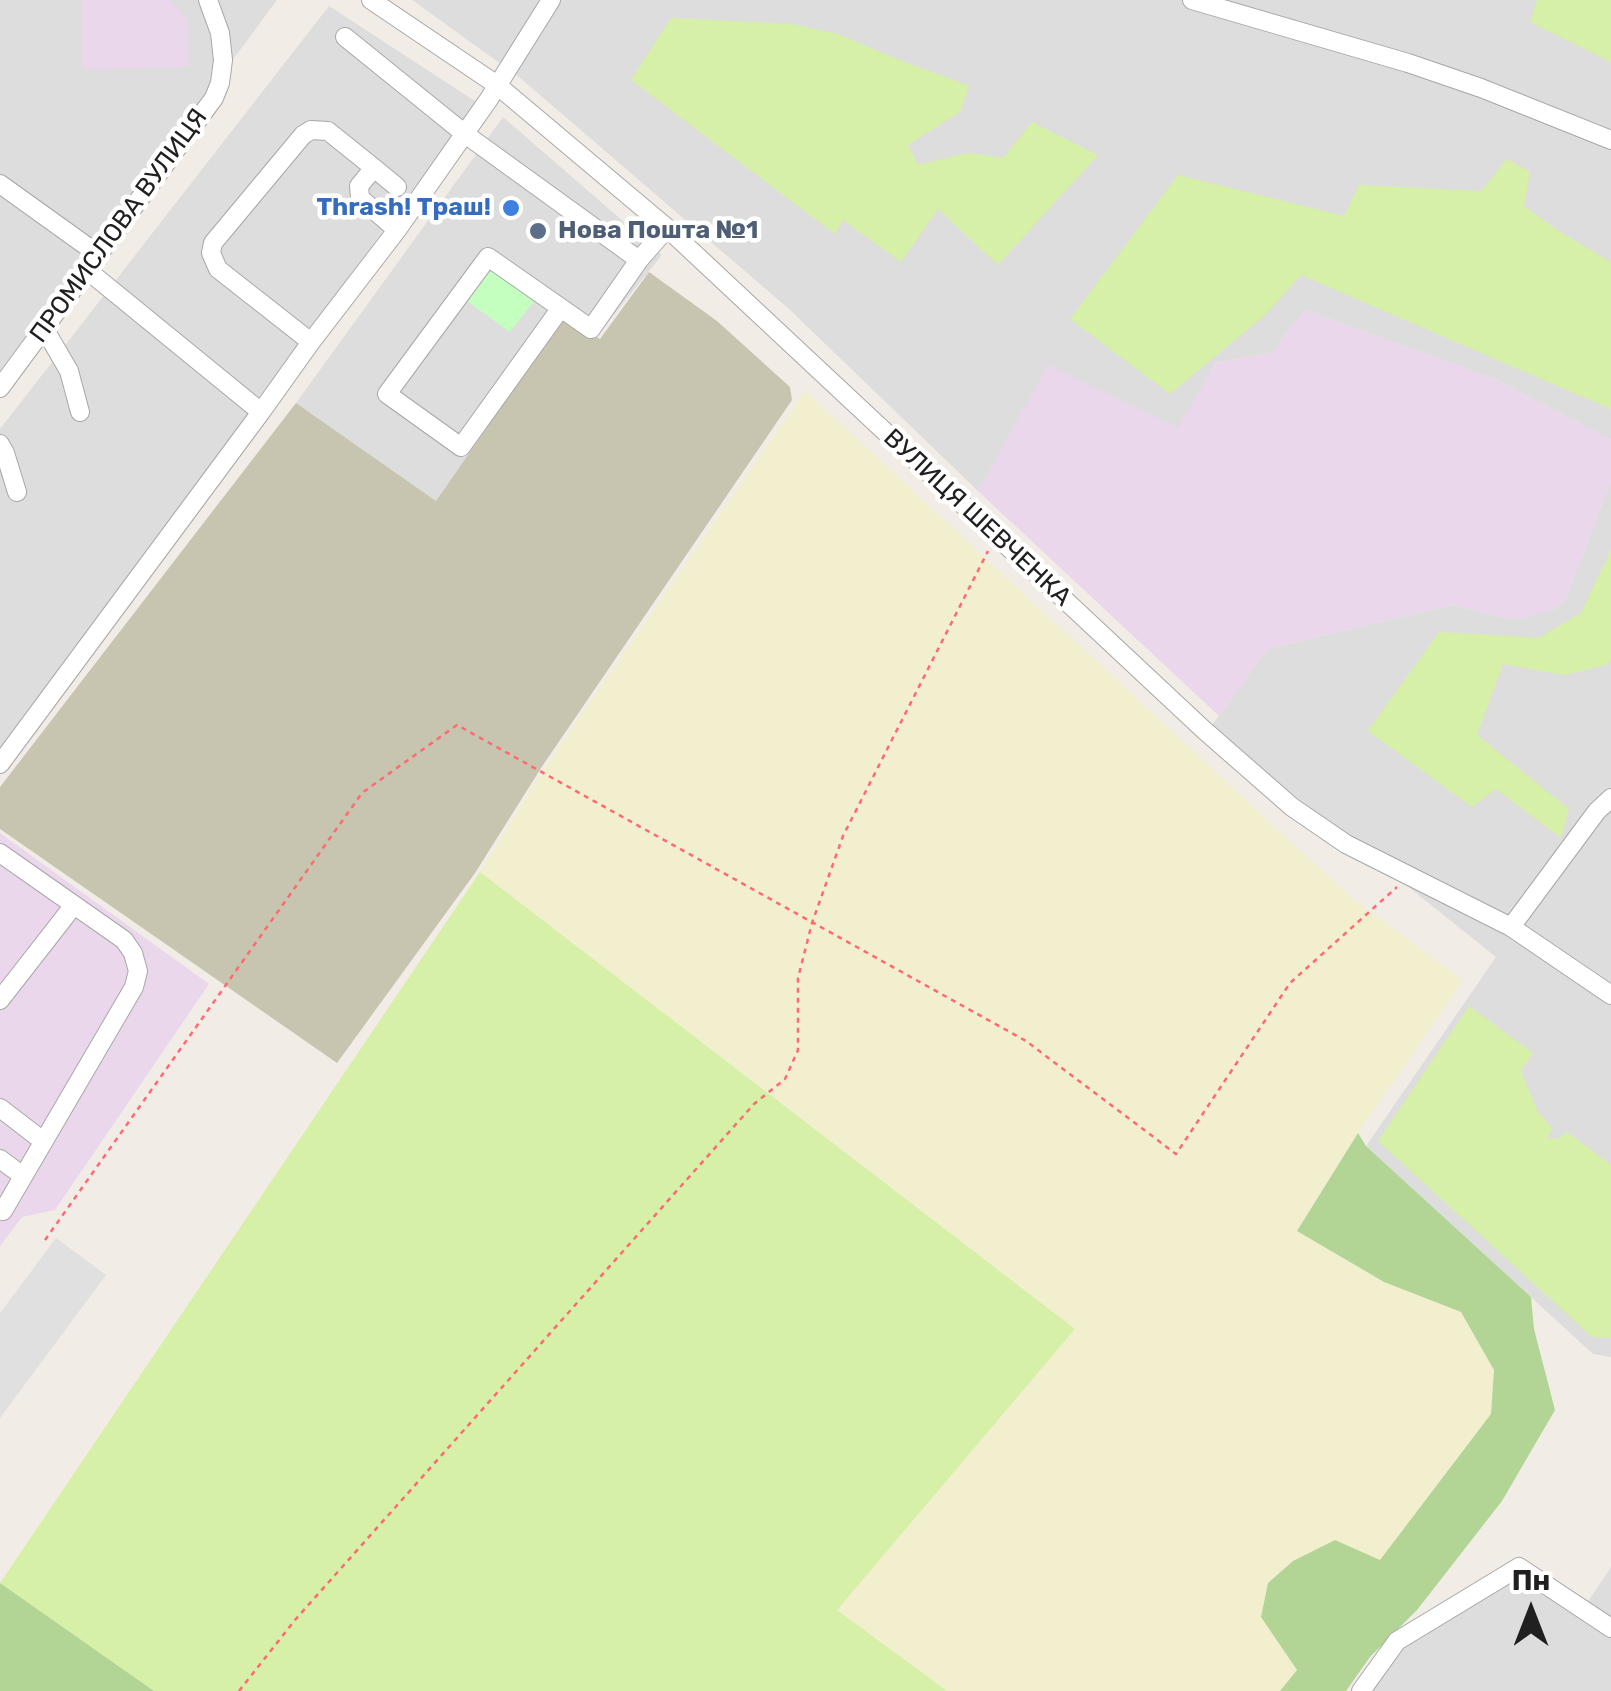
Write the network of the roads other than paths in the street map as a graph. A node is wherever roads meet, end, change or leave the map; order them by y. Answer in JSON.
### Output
{"nodes":[{"id":1,"x":208,"y":0,"type":"edge"},
{"id":2,"x":371,"y":0,"type":"edge"},
{"id":3,"x":551,"y":0,"type":"edge"},
{"id":4,"x":1192,"y":0,"type":"edge"},
{"id":5,"x":345,"y":38,"type":"dead end"},
{"id":6,"x":497,"y":85,"type":"junction"},
{"id":7,"x":465,"y":134,"type":"junction"},
{"id":8,"x":1611,"y":140,"type":"edge"},
{"id":9,"x":374,"y":168,"type":"junction"},
{"id":10,"x":0,"y":184,"type":"edge"},
{"id":11,"x":397,"y":186,"type":"dead end"},
{"id":12,"x":667,"y":228,"type":"junction"},
{"id":13,"x":397,"y":230,"type":"junction"},
{"id":14,"x":639,"y":260,"type":"junction"},
{"id":15,"x":93,"y":263,"type":"junction"},
{"id":16,"x":560,"y":309,"type":"junction"},
{"id":17,"x":44,"y":328,"type":"junction"},
{"id":18,"x":311,"y":342,"type":"junction"},
{"id":19,"x":0,"y":388,"type":"edge"},
{"id":20,"x":80,"y":412,"type":"dead end"},
{"id":21,"x":262,"y":412,"type":"junction"},
{"id":22,"x":0,"y":444,"type":"edge"},
{"id":23,"x":18,"y":492,"type":"dead end"},
{"id":24,"x":3,"y":754,"type":"edge"},
{"id":25,"x":1606,"y":809,"type":"edge"},
{"id":26,"x":0,"y":853,"type":"edge"},
{"id":27,"x":74,"y":905,"type":"junction"},
{"id":28,"x":1511,"y":927,"type":"junction"},
{"id":29,"x":1611,"y":995,"type":"edge"},
{"id":30,"x":0,"y":1000,"type":"edge"},
{"id":31,"x":0,"y":1108,"type":"edge"},
{"id":32,"x":44,"y":1141,"type":"junction"},
{"id":33,"x":0,"y":1159,"type":"edge"},
{"id":34,"x":24,"y":1176,"type":"junction"},
{"id":35,"x":0,"y":1208,"type":"edge"},
{"id":36,"x":1611,"y":1628,"type":"edge"},
{"id":37,"x":1361,"y":1691,"type":"edge"}],
"edges":[{"from":1,"to":15,"type":"street","name":"ПРОМИСЛОВА ВУЛИЦЯ"},
{"from":2,"to":6,"type":"street","name":"ВУЛИЦЯ ШЕВЧЕНКА"},
{"from":3,"to":6,"type":"street"},
{"from":4,"to":8,"type":"street"},
{"from":5,"to":7,"type":"street"},
{"from":6,"to":7,"type":"street"},
{"from":6,"to":12,"type":"street","name":"ВУЛИЦЯ ШЕВЧЕНКА"},
{"from":7,"to":13,"type":"street"},
{"from":7,"to":14,"type":"street"},
{"from":9,"to":11,"type":"street"},
{"from":9,"to":13,"type":"street"},
{"from":9,"to":18,"type":"street"},
{"from":10,"to":15,"type":"street"},
{"from":12,"to":14,"type":"street"},
{"from":12,"to":28,"type":"street","name":"ВУЛИЦЯ ШЕВЧЕНКА"},
{"from":13,"to":18,"type":"street"},
{"from":14,"to":16,"type":"street"},
{"from":15,"to":17,"type":"street","name":"ПРОМИСЛОВА ВУЛИЦЯ"},
{"from":15,"to":21,"type":"street"},
{"from":16,"to":16,"type":"street"},
{"from":17,"to":19,"type":"street","name":"ПРОМИСЛОВА ВУЛИЦЯ"},
{"from":17,"to":20,"type":"street"},
{"from":18,"to":21,"type":"street"},
{"from":21,"to":24,"type":"street"},
{"from":22,"to":23,"type":"street"},
{"from":25,"to":28,"type":"street"},
{"from":26,"to":27,"type":"street"},
{"from":27,"to":30,"type":"street"},
{"from":27,"to":32,"type":"street"},
{"from":28,"to":29,"type":"street","name":"ВУЛИЦЯ ШЕВЧЕНКА"},
{"from":31,"to":32,"type":"street"},
{"from":32,"to":34,"type":"street"},
{"from":33,"to":34,"type":"street"},
{"from":34,"to":35,"type":"street"},
{"from":36,"to":37,"type":"street"}]}
